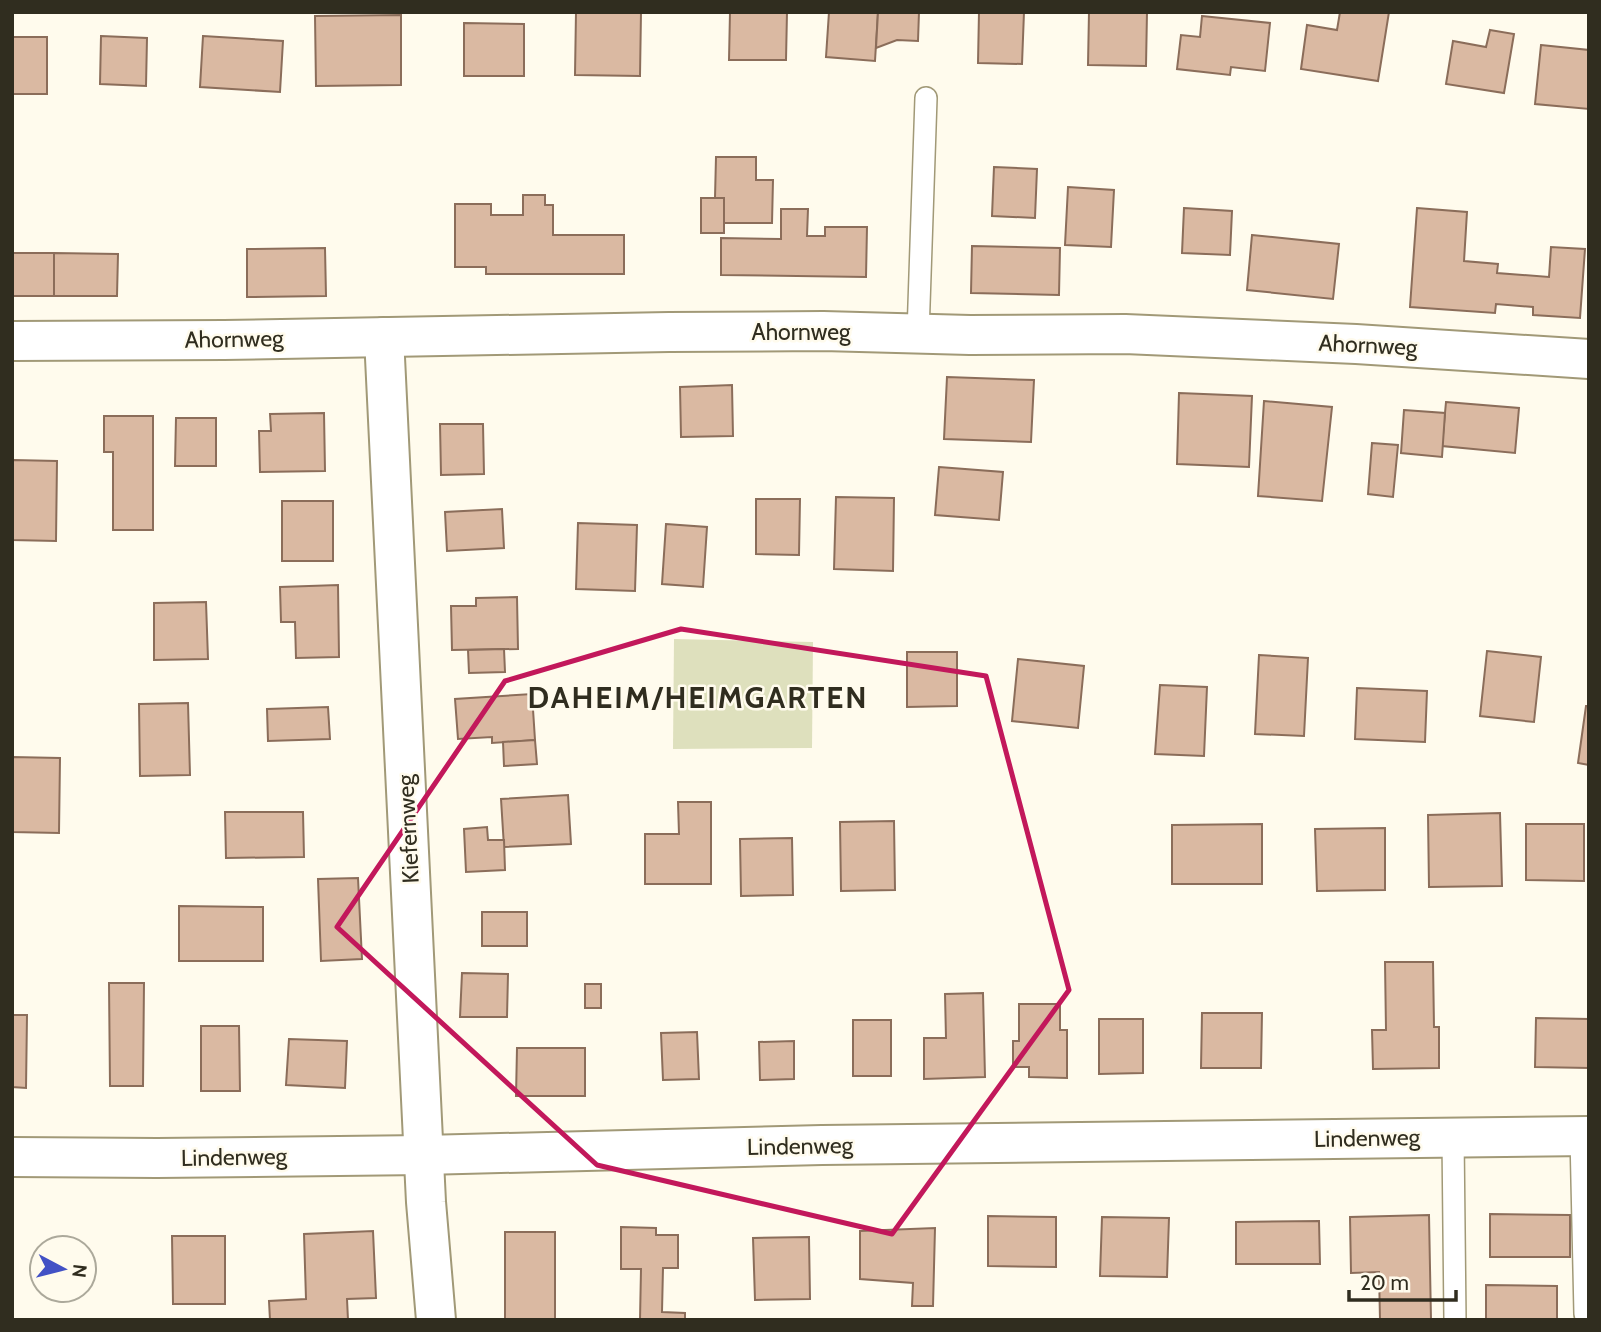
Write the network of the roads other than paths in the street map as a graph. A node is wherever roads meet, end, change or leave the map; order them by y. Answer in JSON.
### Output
{"nodes":[{"id":1,"x":926,"y":98,"type":"dead end"},
{"id":2,"x":918,"y":334,"type":"junction"},
{"id":3,"x":384,"y":337,"type":"junction"},
{"id":4,"x":12,"y":341,"type":"edge"},
{"id":5,"x":1589,"y":359,"type":"edge"},
{"id":6,"x":1585,"y":1136,"type":"edge"},
{"id":7,"x":1453,"y":1137,"type":"junction"},
{"id":8,"x":424,"y":1155,"type":"junction"},
{"id":9,"x":12,"y":1157,"type":"edge"},
{"id":10,"x":1585,"y":1314,"type":"dead end"},
{"id":11,"x":436,"y":1320,"type":"edge"},
{"id":12,"x":1455,"y":1320,"type":"edge"}],
"edges":[{"from":1,"to":2,"type":"lane"},
{"from":2,"to":3,"type":"street","name":"Ahornweg"},
{"from":2,"to":5,"type":"street","name":"Ahornweg"},
{"from":3,"to":4,"type":"street","name":"Ahornweg"},
{"from":3,"to":8,"type":"street","name":"Kiefernweg"},
{"from":6,"to":7,"type":"street","name":"Lindenweg"},
{"from":6,"to":10,"type":"lane"},
{"from":7,"to":8,"type":"street","name":"Lindenweg"},
{"from":7,"to":12,"type":"lane"},
{"from":8,"to":9,"type":"street","name":"Lindenweg"},
{"from":8,"to":11,"type":"street","name":"Kiefernweg"}]}
